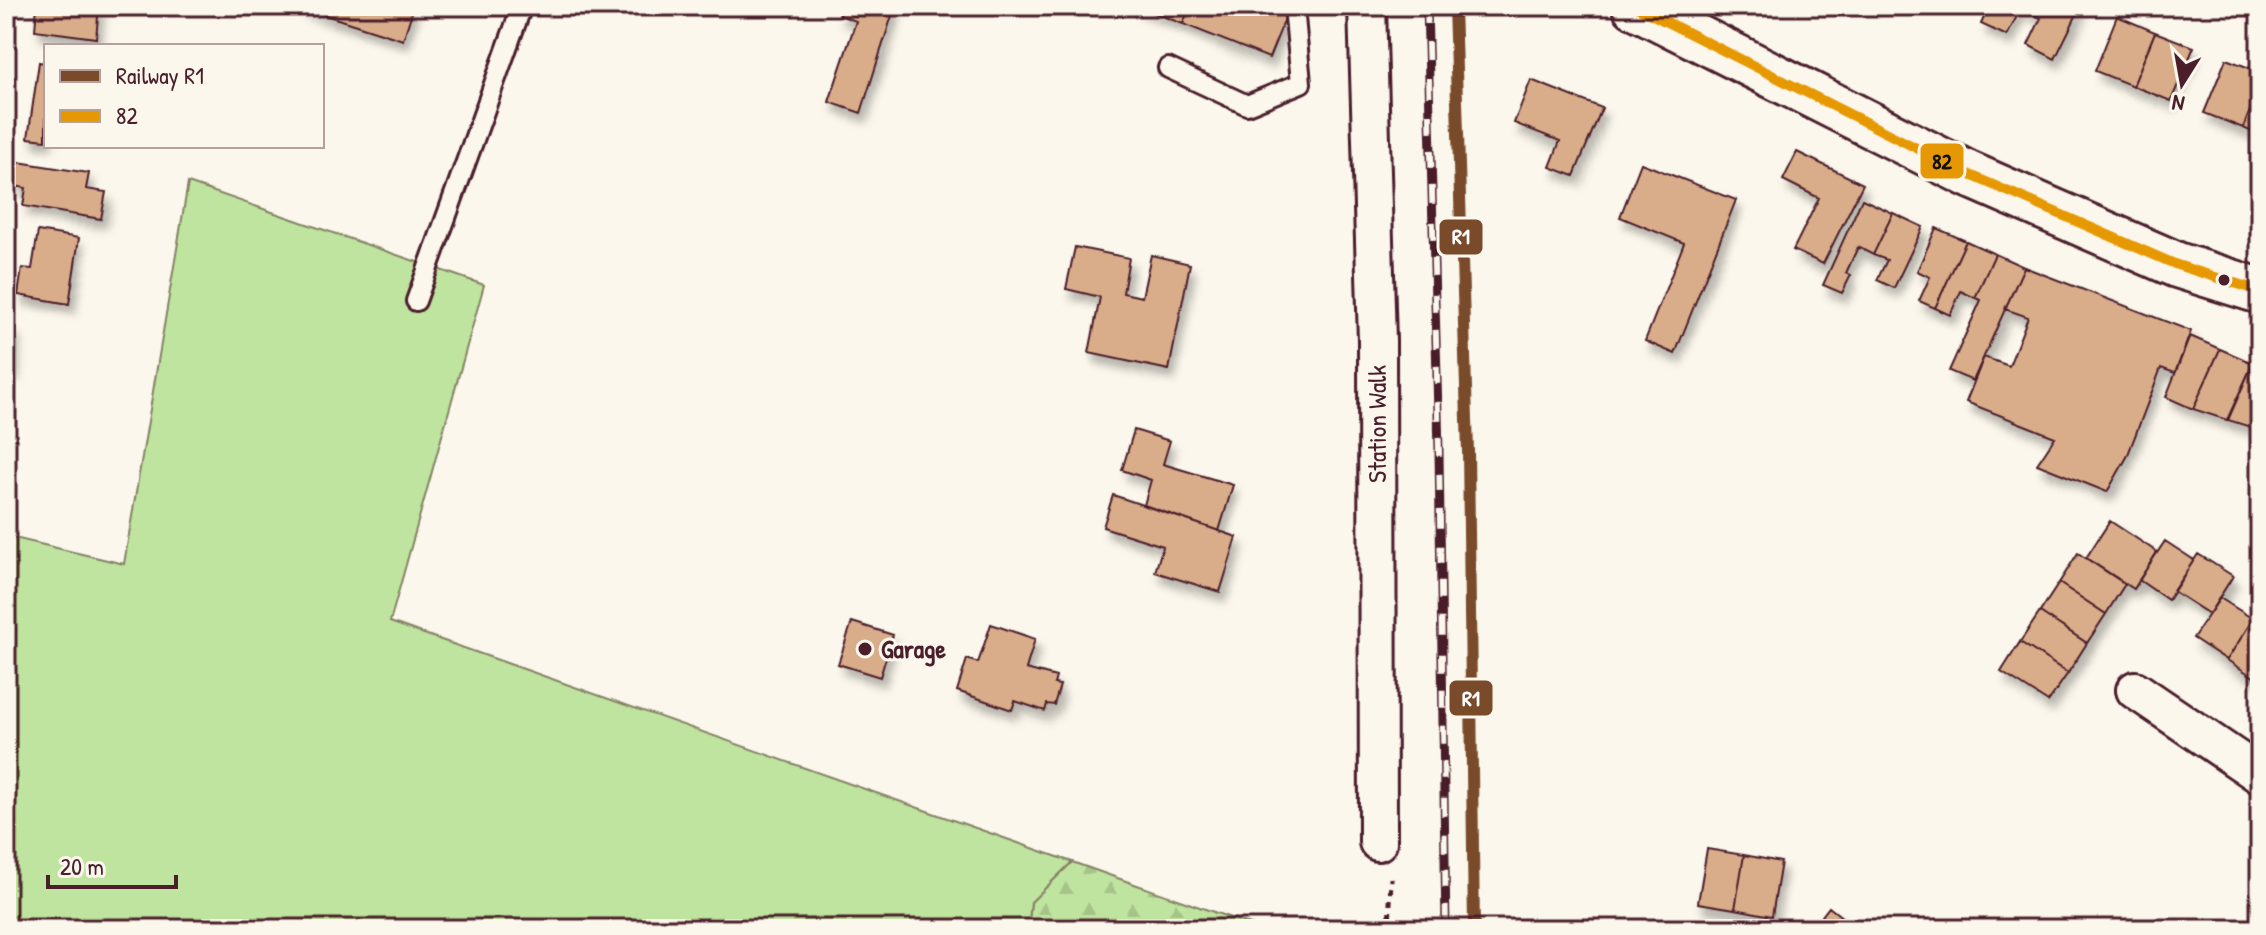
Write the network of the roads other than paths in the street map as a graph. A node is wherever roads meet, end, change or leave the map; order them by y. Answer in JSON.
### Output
{"nodes":[{"id":1,"x":522,"y":6,"type":"edge"},
{"id":2,"x":1294,"y":6,"type":"edge"},
{"id":3,"x":1367,"y":6,"type":"edge"},
{"id":4,"x":1635,"y":6,"type":"edge"},
{"id":5,"x":1168,"y":68,"type":"dead end"},
{"id":6,"x":2260,"y":291,"type":"edge"},
{"id":7,"x":416,"y":301,"type":"dead end"},
{"id":8,"x":2135,"y":690,"type":"dead end"},
{"id":9,"x":2260,"y":775,"type":"edge"},
{"id":10,"x":1378,"y":842,"type":"dead end"}],
"edges":[{"from":1,"to":7,"type":"lane"},
{"from":2,"to":5,"type":"lane"},
{"from":3,"to":10,"type":"street","name":"Station Walk"},
{"from":4,"to":6,"type":"main road"},
{"from":8,"to":9,"type":"street"}]}
